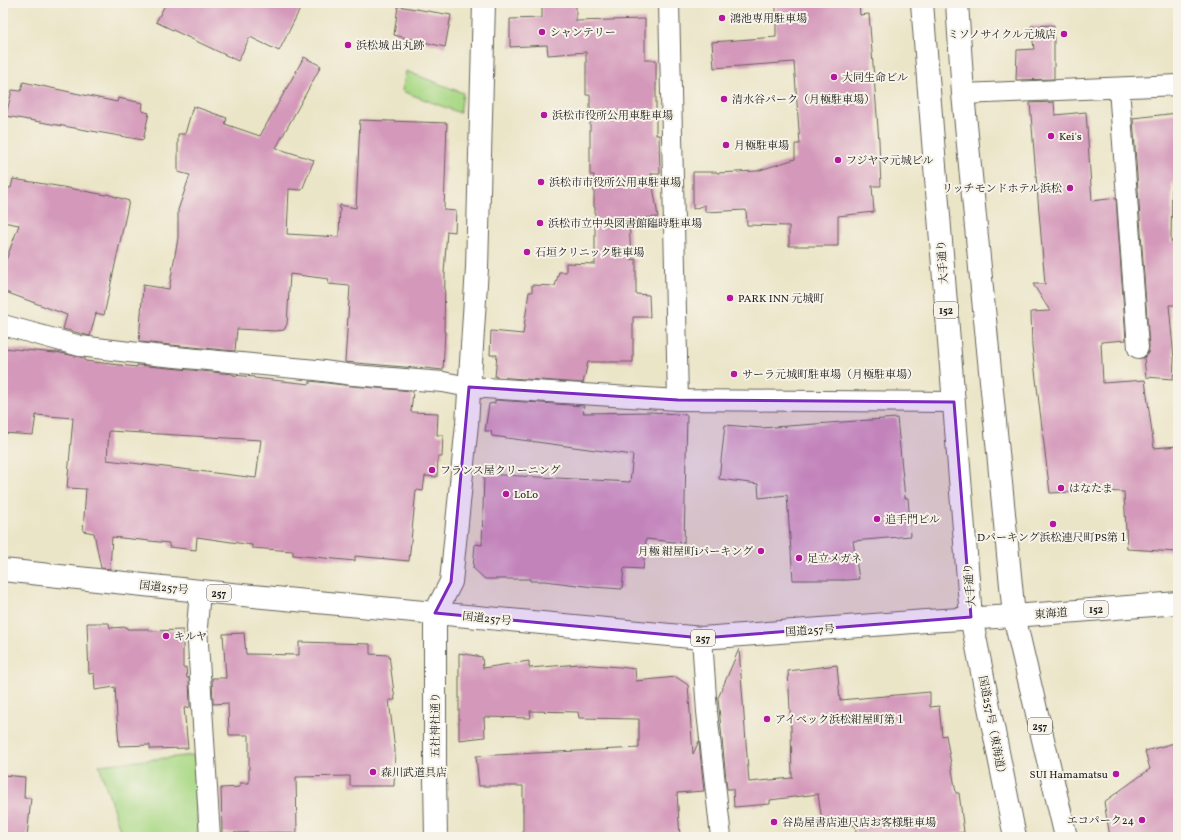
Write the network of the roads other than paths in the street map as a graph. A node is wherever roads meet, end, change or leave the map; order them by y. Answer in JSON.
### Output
{"nodes":[{"id":1,"x":484,"y":3,"type":"edge"},
{"id":2,"x":669,"y":3,"type":"edge"},
{"id":3,"x":922,"y":3,"type":"edge"},
{"id":4,"x":957,"y":3,"type":"edge"},
{"id":5,"x":1178,"y":86,"type":"edge"},
{"id":6,"x":1119,"y":88,"type":"junction"},
{"id":7,"x":963,"y":94,"type":"junction"},
{"id":8,"x":3,"y":325,"type":"edge"},
{"id":9,"x":1138,"y":348,"type":"dead end"},
{"id":10,"x":469,"y":387,"type":"junction"},
{"id":11,"x":678,"y":400,"type":"junction"},
{"id":12,"x":954,"y":402,"type":"junction"},
{"id":13,"x":3,"y":570,"type":"edge"},
{"id":14,"x":200,"y":591,"type":"junction"},
{"id":15,"x":1178,"y":603,"type":"edge"},
{"id":16,"x":435,"y":613,"type":"junction"},
{"id":17,"x":1014,"y":616,"type":"junction"},
{"id":18,"x":971,"y":617,"type":"junction"},
{"id":19,"x":702,"y":638,"type":"junction"},
{"id":20,"x":210,"y":837,"type":"edge"},
{"id":21,"x":436,"y":837,"type":"edge"},
{"id":22,"x":721,"y":837,"type":"edge"},
{"id":23,"x":1013,"y":837,"type":"edge"},
{"id":24,"x":1066,"y":837,"type":"edge"}],
"edges":[{"from":1,"to":10,"type":"main road"},
{"from":2,"to":11,"type":"street"},
{"from":3,"to":12,"type":"main road","name":"大手通り","number":"152"},
{"from":4,"to":7,"type":"main road"},
{"from":5,"to":6,"type":"street"},
{"from":6,"to":7,"type":"street"},
{"from":6,"to":9,"type":"street"},
{"from":7,"to":17,"type":"main road"},
{"from":8,"to":10,"type":"street"},
{"from":10,"to":11,"type":"street"},
{"from":10,"to":16,"type":"main road"},
{"from":11,"to":12,"type":"street"},
{"from":12,"to":18,"type":"main road","name":"大手通り","number":"152"},
{"from":13,"to":14,"type":"main road","name":"国道257号","number":"257"},
{"from":14,"to":16,"type":"main road","name":"国道257号","number":"257"},
{"from":14,"to":20,"type":"street"},
{"from":15,"to":17,"type":"main road","name":"東海道","number":"152"},
{"from":16,"to":19,"type":"main road","name":"国道257号","number":"257"},
{"from":16,"to":21,"type":"main road","name":"五社神社通り"},
{"from":17,"to":18,"type":"main road","name":"東海道","number":"152"},
{"from":17,"to":24,"type":"main road","number":"257"},
{"from":18,"to":19,"type":"main road","name":"国道257号","number":"257"},
{"from":18,"to":23,"type":"main road","name":"国道257号（東海道）"},
{"from":19,"to":22,"type":"street"}]}
